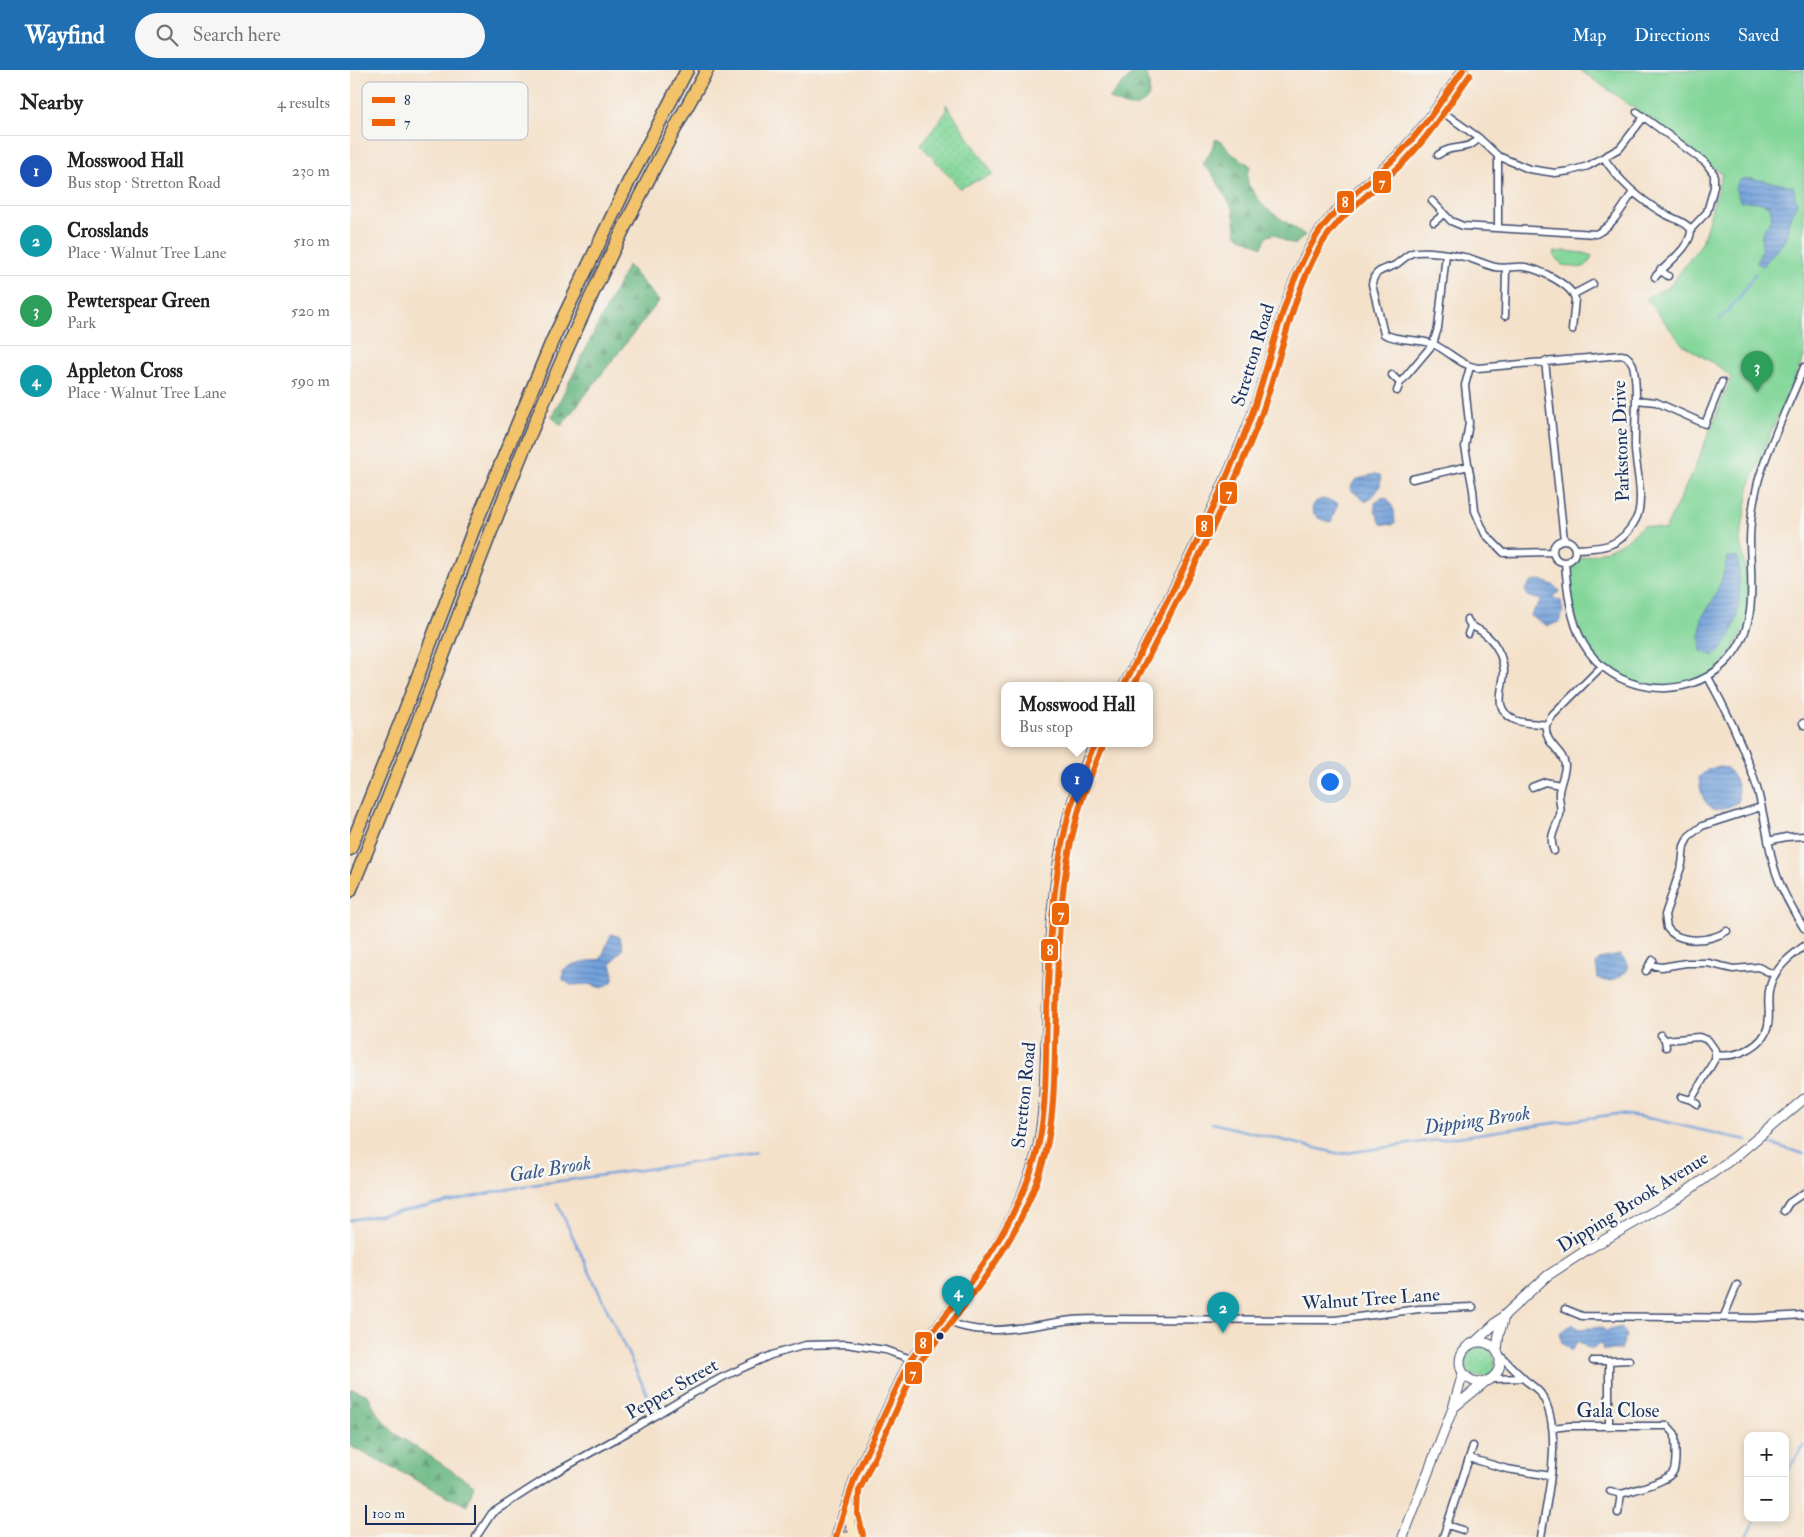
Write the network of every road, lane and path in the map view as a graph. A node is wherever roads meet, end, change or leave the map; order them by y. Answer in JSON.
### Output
{"nodes":[{"id":1,"x":687,"y":70,"type":"edge"},
{"id":2,"x":707,"y":70,"type":"edge"},
{"id":3,"x":1463,"y":70,"type":"edge"},
{"id":4,"x":1437,"y":108,"type":"junction"},
{"id":5,"x":1637,"y":112,"type":"dead end"},
{"id":6,"x":1644,"y":117,"type":"junction"},
{"id":7,"x":1479,"y":138,"type":"junction"},
{"id":8,"x":1438,"y":155,"type":"dead end"},
{"id":9,"x":1498,"y":156,"type":"junction"},
{"id":10,"x":1604,"y":158,"type":"junction"},
{"id":11,"x":1633,"y":192,"type":"junction"},
{"id":12,"x":1432,"y":201,"type":"dead end"},
{"id":13,"x":1444,"y":214,"type":"junction"},
{"id":14,"x":1434,"y":222,"type":"dead end"},
{"id":15,"x":1498,"y":228,"type":"junction"},
{"id":16,"x":1691,"y":228,"type":"junction"},
{"id":17,"x":1446,"y":254,"type":"junction"},
{"id":18,"x":1506,"y":269,"type":"junction"},
{"id":19,"x":1660,"y":270,"type":"junction"},
{"id":20,"x":1668,"y":276,"type":"dead end"},
{"id":21,"x":1655,"y":277,"type":"dead end"},
{"id":22,"x":1593,"y":284,"type":"dead end"},
{"id":23,"x":1574,"y":294,"type":"junction"},
{"id":24,"x":1505,"y":316,"type":"dead end"},
{"id":25,"x":1572,"y":330,"type":"dead end"},
{"id":26,"x":1433,"y":344,"type":"junction"},
{"id":27,"x":1545,"y":361,"type":"junction"},
{"id":28,"x":1470,"y":367,"type":"junction"},
{"id":29,"x":1804,"y":367,"type":"edge"},
{"id":30,"x":1392,"y":375,"type":"dead end"},
{"id":31,"x":1722,"y":382,"type":"dead end"},
{"id":32,"x":1400,"y":384,"type":"junction"},
{"id":33,"x":1397,"y":391,"type":"dead end"},
{"id":34,"x":1636,"y":400,"type":"junction"},
{"id":35,"x":1469,"y":466,"type":"junction"},
{"id":36,"x":1412,"y":479,"type":"dead end"},
{"id":37,"x":1564,"y":540,"type":"junction"},
{"id":38,"x":1575,"y":549,"type":"junction"},
{"id":39,"x":1553,"y":552,"type":"junction"},
{"id":40,"x":1565,"y":562,"type":"junction"},
{"id":41,"x":1467,"y":620,"type":"dead end"},
{"id":42,"x":1471,"y":626,"type":"junction"},
{"id":43,"x":1468,"y":634,"type":"dead end"},
{"id":44,"x":1602,"y":666,"type":"junction"},
{"id":45,"x":1708,"y":677,"type":"junction"},
{"id":46,"x":1126,"y":682,"type":"edge"},
{"id":47,"x":1546,"y":725,"type":"junction"},
{"id":48,"x":1093,"y":747,"type":"edge"},
{"id":49,"x":1560,"y":785,"type":"junction"},
{"id":50,"x":1532,"y":787,"type":"dead end"},
{"id":51,"x":1761,"y":807,"type":"junction"},
{"id":52,"x":1804,"y":836,"type":"edge"},
{"id":53,"x":1768,"y":841,"type":"junction"},
{"id":54,"x":350,"y":849,"type":"edge"},
{"id":55,"x":1555,"y":853,"type":"dead end"},
{"id":56,"x":350,"y":891,"type":"edge"},
{"id":57,"x":1804,"y":928,"type":"edge"},
{"id":58,"x":1728,"y":930,"type":"dead end"},
{"id":59,"x":1804,"y":946,"type":"edge"},
{"id":60,"x":1650,"y":965,"type":"dead end"},
{"id":61,"x":1775,"y":975,"type":"junction"},
{"id":62,"x":1664,"y":1041,"type":"dead end"},
{"id":63,"x":1716,"y":1055,"type":"junction"},
{"id":64,"x":1681,"y":1097,"type":"dead end"},
{"id":65,"x":1804,"y":1099,"type":"edge"},
{"id":66,"x":1691,"y":1100,"type":"junction"},
{"id":67,"x":1697,"y":1104,"type":"dead end"},
{"id":68,"x":1804,"y":1192,"type":"edge"},
{"id":69,"x":1784,"y":1211,"type":"dead end"},
{"id":70,"x":1737,"y":1285,"type":"dead end"},
{"id":71,"x":1473,"y":1307,"type":"dead end"},
{"id":72,"x":1565,"y":1309,"type":"dead end"},
{"id":73,"x":1804,"y":1315,"type":"edge"},
{"id":74,"x":1724,"y":1316,"type":"junction"},
{"id":75,"x":1504,"y":1317,"type":"junction"},
{"id":76,"x":944,"y":1318,"type":"junction"},
{"id":77,"x":1474,"y":1343,"type":"junction"},
{"id":78,"x":1498,"y":1352,"type":"junction"},
{"id":79,"x":911,"y":1359,"type":"junction"},
{"id":80,"x":1629,"y":1360,"type":"dead end"},
{"id":81,"x":1593,"y":1361,"type":"dead end"},
{"id":82,"x":1609,"y":1361,"type":"junction"},
{"id":83,"x":1463,"y":1373,"type":"junction"},
{"id":84,"x":1522,"y":1378,"type":"junction"},
{"id":85,"x":1489,"y":1380,"type":"junction"},
{"id":86,"x":1453,"y":1408,"type":"junction"},
{"id":87,"x":1609,"y":1426,"type":"junction"},
{"id":88,"x":1552,"y":1428,"type":"junction"},
{"id":89,"x":1473,"y":1446,"type":"dead end"},
{"id":90,"x":1469,"y":1458,"type":"junction"},
{"id":91,"x":1551,"y":1476,"type":"junction"},
{"id":92,"x":1610,"y":1491,"type":"dead end"},
{"id":93,"x":1621,"y":1494,"type":"junction"},
{"id":94,"x":849,"y":1497,"type":"junction"},
{"id":95,"x":1618,"y":1513,"type":"dead end"},
{"id":96,"x":1447,"y":1525,"type":"junction"},
{"id":97,"x":1463,"y":1530,"type":"dead end"},
{"id":98,"x":476,"y":1537,"type":"edge"},
{"id":99,"x":837,"y":1537,"type":"edge"},
{"id":100,"x":851,"y":1537,"type":"edge"},
{"id":101,"x":855,"y":1537,"type":"edge"},
{"id":102,"x":1403,"y":1537,"type":"edge"},
{"id":103,"x":1443,"y":1537,"type":"edge"},
{"id":104,"x":1541,"y":1537,"type":"edge"}],
"edges":[{"from":1,"to":54,"type":"highway"},
{"from":2,"to":56,"type":"highway"},
{"from":3,"to":4,"type":"main road","name":"Stretton Road"},
{"from":4,"to":7,"type":"street"},
{"from":4,"to":46,"type":"main road","name":"Stretton Road"},
{"from":5,"to":6,"type":"street"},
{"from":6,"to":10,"type":"street"},
{"from":6,"to":16,"type":"street"},
{"from":7,"to":8,"type":"street"},
{"from":7,"to":9,"type":"street"},
{"from":9,"to":10,"type":"street"},
{"from":9,"to":15,"type":"street"},
{"from":10,"to":11,"type":"street"},
{"from":11,"to":15,"type":"street"},
{"from":11,"to":16,"type":"street"},
{"from":12,"to":13,"type":"street"},
{"from":13,"to":14,"type":"street"},
{"from":13,"to":15,"type":"street"},
{"from":16,"to":19,"type":"street"},
{"from":17,"to":18,"type":"street"},
{"from":17,"to":26,"type":"street"},
{"from":17,"to":26,"type":"street"},
{"from":18,"to":23,"type":"street"},
{"from":18,"to":24,"type":"street"},
{"from":19,"to":20,"type":"street"},
{"from":19,"to":21,"type":"street"},
{"from":22,"to":23,"type":"street"},
{"from":23,"to":25,"type":"street"},
{"from":26,"to":28,"type":"street"},
{"from":26,"to":32,"type":"street"},
{"from":27,"to":28,"type":"street"},
{"from":27,"to":34,"type":"street","name":"Parkstone Drive"},
{"from":27,"to":37,"type":"street"},
{"from":28,"to":35,"type":"street"},
{"from":29,"to":45,"type":"street"},
{"from":30,"to":32,"type":"street"},
{"from":31,"to":34,"type":"street"},
{"from":32,"to":33,"type":"street"},
{"from":34,"to":38,"type":"street","name":"Parkstone Drive"},
{"from":35,"to":36,"type":"street"},
{"from":35,"to":39,"type":"street"},
{"from":37,"to":38,"type":"street"},
{"from":37,"to":39,"type":"street"},
{"from":38,"to":40,"type":"street"},
{"from":39,"to":40,"type":"street"},
{"from":40,"to":44,"type":"street"},
{"from":41,"to":42,"type":"street"},
{"from":42,"to":43,"type":"street"},
{"from":42,"to":47,"type":"street"},
{"from":44,"to":45,"type":"street"},
{"from":44,"to":47,"type":"street"},
{"from":45,"to":51,"type":"street"},
{"from":47,"to":49,"type":"street"},
{"from":48,"to":76,"type":"main road","name":"Stretton Road"},
{"from":49,"to":50,"type":"street"},
{"from":49,"to":55,"type":"street"},
{"from":51,"to":53,"type":"street"},
{"from":51,"to":58,"type":"street"},
{"from":52,"to":53,"type":"street"},
{"from":53,"to":57,"type":"street"},
{"from":59,"to":61,"type":"street"},
{"from":60,"to":61,"type":"street"},
{"from":61,"to":63,"type":"street"},
{"from":62,"to":63,"type":"street"},
{"from":63,"to":66,"type":"street"},
{"from":64,"to":66,"type":"street"},
{"from":65,"to":75,"type":"street","name":"Dipping Brook Avenue"},
{"from":66,"to":67,"type":"street"},
{"from":68,"to":69,"type":"street"},
{"from":70,"to":74,"type":"street"},
{"from":71,"to":76,"type":"street","name":"Walnut Tree Lane"},
{"from":72,"to":74,"type":"street"},
{"from":73,"to":74,"type":"street"},
{"from":75,"to":77,"type":"street","name":"Dipping Brook Avenue"},
{"from":75,"to":78,"type":"street","name":"Dipping Brook Avenue"},
{"from":76,"to":79,"type":"main road","name":"Stretton Road"},
{"from":77,"to":78,"type":"street"},
{"from":77,"to":83,"type":"street"},
{"from":78,"to":84,"type":"street"},
{"from":78,"to":85,"type":"street"},
{"from":79,"to":94,"type":"main road","name":"Stretton Road"},
{"from":79,"to":98,"type":"street","name":"Pepper Street"},
{"from":80,"to":82,"type":"street"},
{"from":81,"to":82,"type":"street"},
{"from":82,"to":87,"type":"street"},
{"from":83,"to":85,"type":"street"},
{"from":83,"to":86,"type":"street"},
{"from":84,"to":85,"type":"street"},
{"from":84,"to":88,"type":"street"},
{"from":85,"to":86,"type":"street"},
{"from":86,"to":102,"type":"street"},
{"from":87,"to":88,"type":"street","name":"Gala Close"},
{"from":87,"to":93,"type":"street","name":"Gala Close"},
{"from":88,"to":91,"type":"street"},
{"from":89,"to":90,"type":"street"},
{"from":90,"to":91,"type":"street"},
{"from":90,"to":96,"type":"street"},
{"from":91,"to":104,"type":"street"},
{"from":92,"to":93,"type":"street"},
{"from":93,"to":95,"type":"street"},
{"from":94,"to":99,"type":"main road","name":"Stretton Road"},
{"from":94,"to":101,"type":"main road","name":"Stretton Road"},
{"from":96,"to":97,"type":"street"},
{"from":96,"to":103,"type":"street"},
{"from":99,"to":100,"type":"main road"}]}
